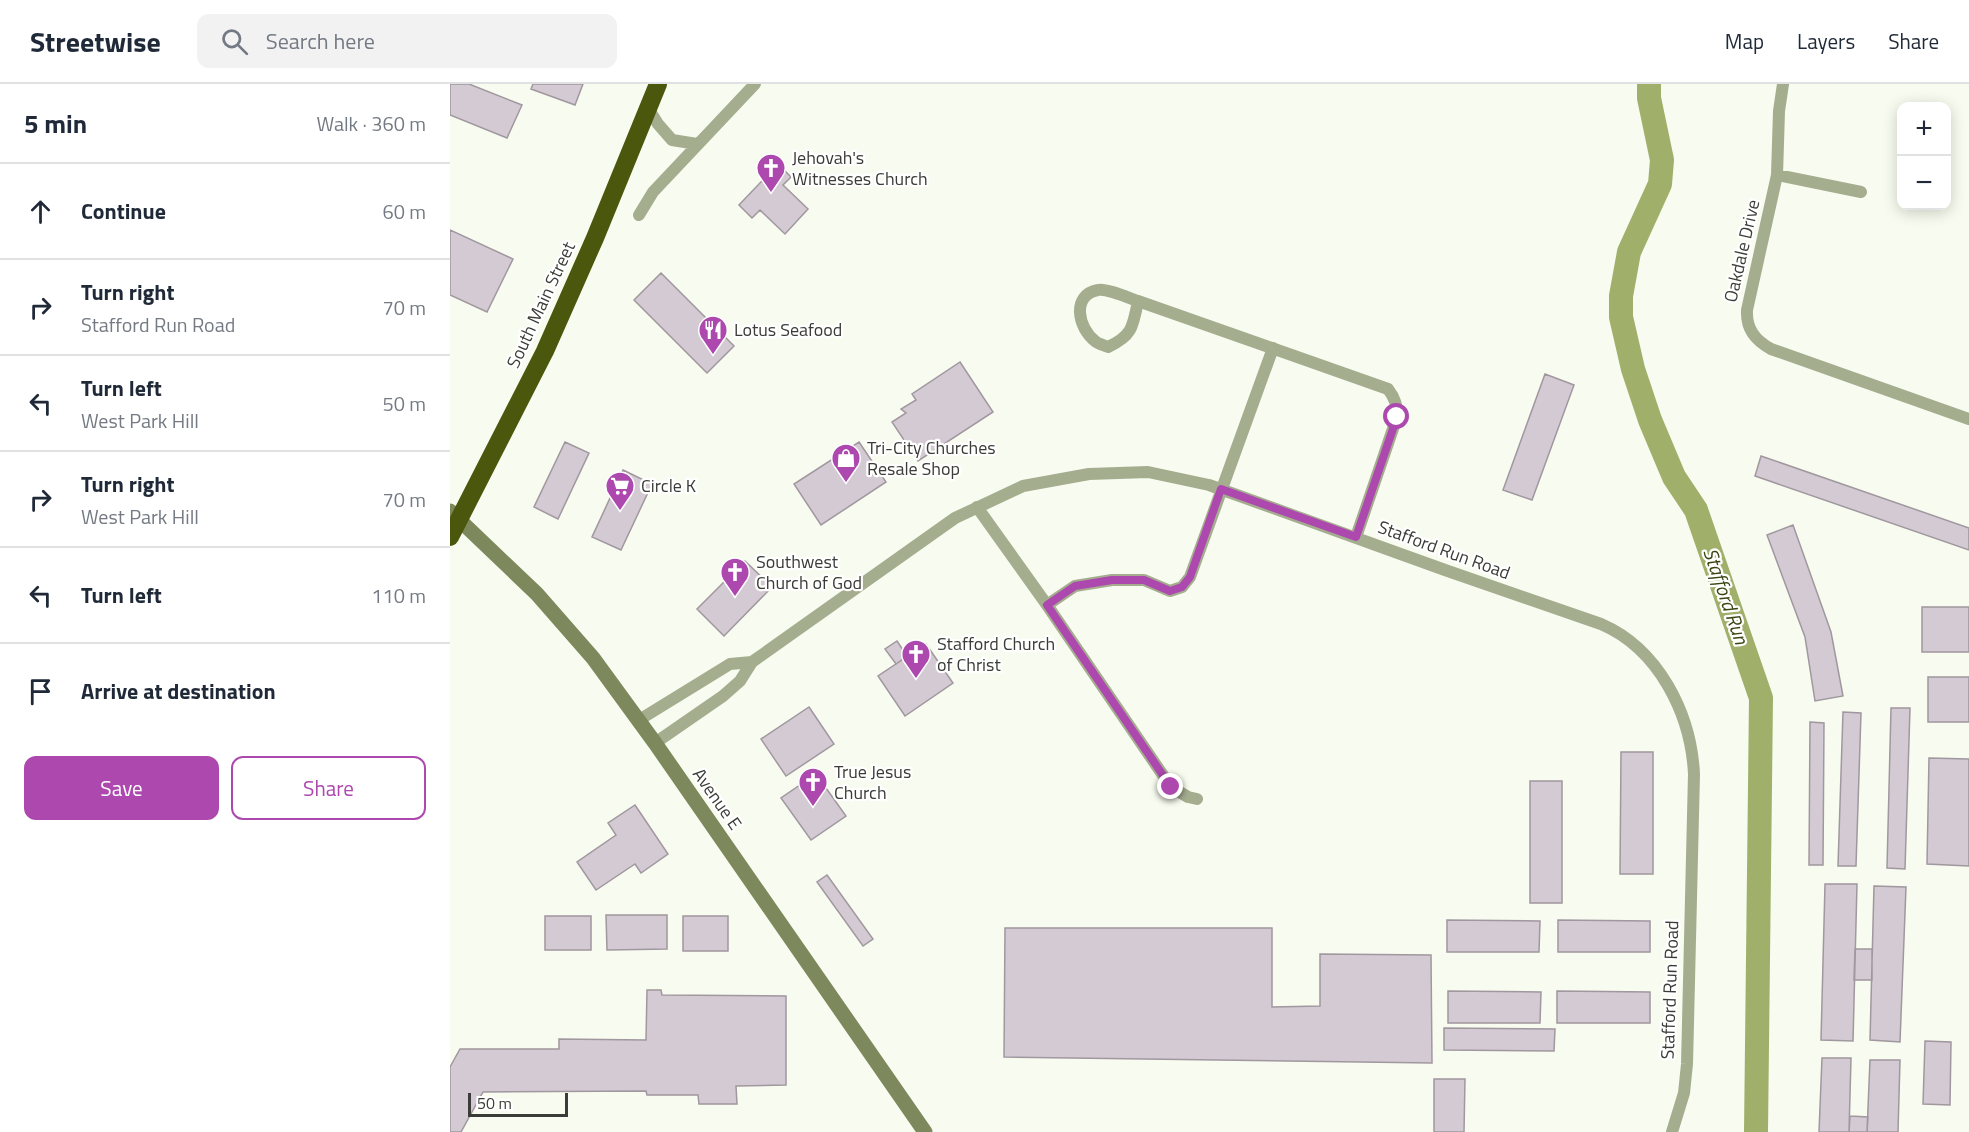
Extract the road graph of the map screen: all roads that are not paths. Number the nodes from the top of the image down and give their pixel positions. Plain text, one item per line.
1 (658, 84) edge
2 (755, 84) edge
3 (1783, 84) edge
4 (648, 108) junction
5 (697, 144) junction
6 (1777, 175) junction
7 (1862, 192) dead end
8 (639, 215) dead end
9 (1138, 301) junction
10 (1273, 348) junction
11 (1969, 419) edge
12 (1221, 489) junction
13 (977, 507) junction
14 (454, 516) edge
15 (450, 537) edge
16 (1356, 537) junction
17 (1047, 605) junction
18 (753, 662) junction
19 (639, 720) junction
20 (655, 743) junction
21 (1197, 798) dead end
22 (925, 1132) edge
23 (1672, 1132) edge

1 - 4 highway, South Main Street
2 - 5 street
3 - 6 street, Oakdale Drive
4 - 5 street
4 - 14 highway, South Main Street
5 - 8 street
6 - 7 street
6 - 11 street, Oakdale Drive
9 - 9 street
9 - 10 street
10 - 12 street
10 - 16 street
12 - 13 street, Stafford Run Road
12 - 16 street, Stafford Run Road
12 - 17 street
13 - 17 street
13 - 18 street, Stafford Run Road
14 - 15 highway, South Main Street
14 - 19 street, Avenue E
16 - 23 street, Stafford Run Road
17 - 21 street
18 - 19 street, Stafford Run Road
18 - 20 street, Stafford Run Road
19 - 20 street, Avenue E
20 - 22 street, Avenue E

